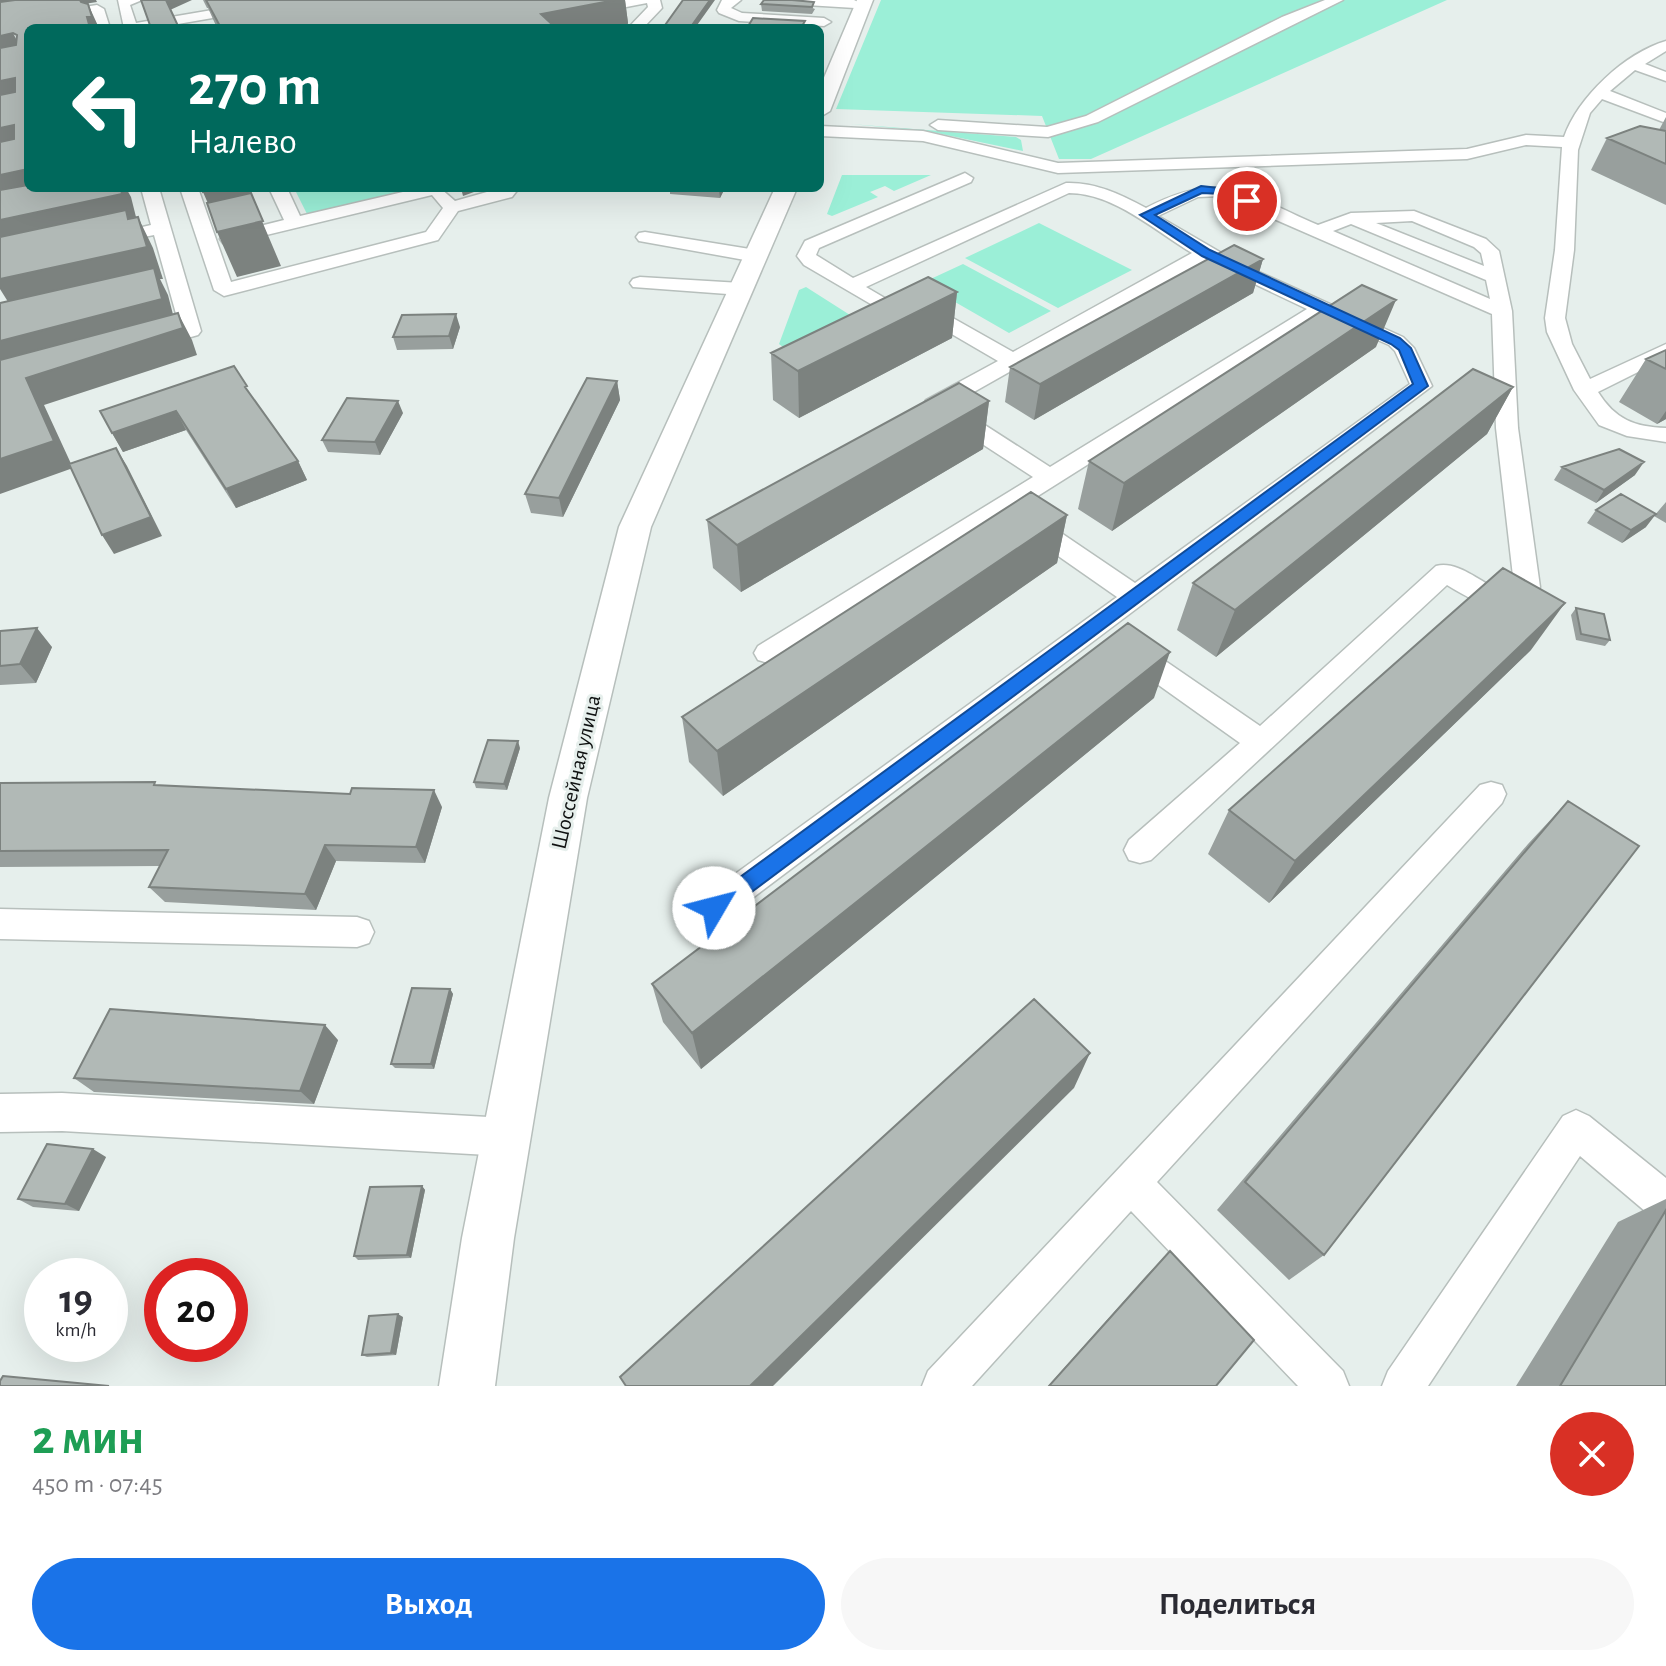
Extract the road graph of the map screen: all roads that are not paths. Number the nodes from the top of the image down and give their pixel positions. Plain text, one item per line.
1 (135, 0) edge
2 (644, 0) edge
3 (653, 0) edge
4 (734, 0) edge
5 (790, 0) edge
6 (1336, 0) edge
7 (831, 2) junction
8 (860, 2) edge
9 (224, 12) edge
10 (571, 14) dead end
11 (0, 24) edge
12 (101, 24) edge
13 (130, 24) edge
14 (154, 24) edge
15 (639, 24) edge
16 (792, 24) edge
17 (823, 24) edge
18 (824, 28) edge
19 (853, 29) junction
20 (1665, 45) edge
21 (1635, 65) junction
22 (1666, 77) edge
23 (1598, 92) junction
24 (824, 101) edge
25 (1666, 118) edge
26 (853, 119) dead end
27 (824, 131) edge
28 (1026, 132) junction
29 (1568, 149) junction
30 (1032, 162) junction
31 (1203, 164) junction
32 (965, 178) dead end
33 (1201, 189) junction
34 (151, 192) edge
35 (190, 192) edge
36 (280, 192) edge
37 (420, 192) edge
38 (435, 192) edge
39 (507, 192) edge
40 (784, 192) edge
41 (452, 207) junction
42 (1146, 215) junction
43 (1351, 218) junction
44 (294, 223) junction
45 (161, 228) junction
46 (1318, 231) junction
47 (132, 234) edge
48 (645, 237) dead end
49 (208, 244) junction
50 (1206, 253) junction
51 (748, 272) junction
52 (1495, 277) junction
53 (640, 283) dead end
54 (852, 286) junction
55 (1323, 307) junction
56 (893, 311) junction
57 (1502, 311) junction
58 (867, 324) edge
59 (132, 347) edge
60 (1666, 350) edge
61 (1013, 361) junction
62 (1421, 386) junction
63 (1585, 390) junction
64 (1446, 398) edge
65 (936, 404) junction
66 (1483, 416) edge
67 (909, 419) edge
68 (1507, 428) junction
69 (1666, 435) edge
70 (1049, 477) junction
71 (1003, 506) junction
72 (1135, 596) junction
73 (1095, 626) junction
74 (768, 653) dead end
75 (1261, 742) junction
76 (1491, 794) dead end
77 (1140, 850) dead end
78 (714, 908) dead end
79 (0, 924) edge
80 (357, 932) dead end
81 (0, 1113) edge
82 (506, 1137) junction
83 (1132, 1184) junction
84 (1666, 1203) edge
85 (467, 1386) edge
86 (943, 1386) edge
87 (1328, 1386) edge
88 (1403, 1386) edge

1 - 13 street
2 - 10 street
3 - 15 street
4 - 16 street
5 - 7 street
6 - 28 street
7 - 8 street
7 - 17 street
8 - 19 main road
9 - 14 street
11 - 12 street
18 - 19 street
19 - 24 main road
20 - 21 street
21 - 22 street
21 - 23 street
23 - 25 street
23 - 29 street
26 - 28 street
27 - 30 street
28 - 30 street
29 - 31 street
29 - 63 street
30 - 31 street
31 - 33 street
32 - 54 street
33 - 42 street
33 - 46 street
34 - 45 street
35 - 49 street
36 - 44 street
37 - 44 street
38 - 41 street
39 - 41 street
40 - 51 main road, Шоссейная улица
41 - 49 street
42 - 50 street
42 - 54 street
43 - 46 street
43 - 52 street
43 - 52 street
44 - 49 street
45 - 47 street
45 - 59 street
46 - 57 street
48 - 51 street
50 - 55 street
50 - 61 street
51 - 53 street
51 - 82 main road, Шоссейная улица
52 - 57 street
54 - 56 street
55 - 62 street
55 - 70 street
56 - 58 street
56 - 61 street
57 - 68 street
60 - 63 street
61 - 65 street
62 - 64 street
62 - 72 street
63 - 69 street
65 - 67 street
65 - 70 street
66 - 68 street
68 - 75 street
70 - 71 street
71 - 72 street
71 - 74 street
72 - 73 street
73 - 75 street
73 - 78 street
75 - 77 street
76 - 83 street
79 - 80 street
81 - 82 street
82 - 85 main road, Шоссейная улица
83 - 86 street
83 - 87 street
84 - 88 street

